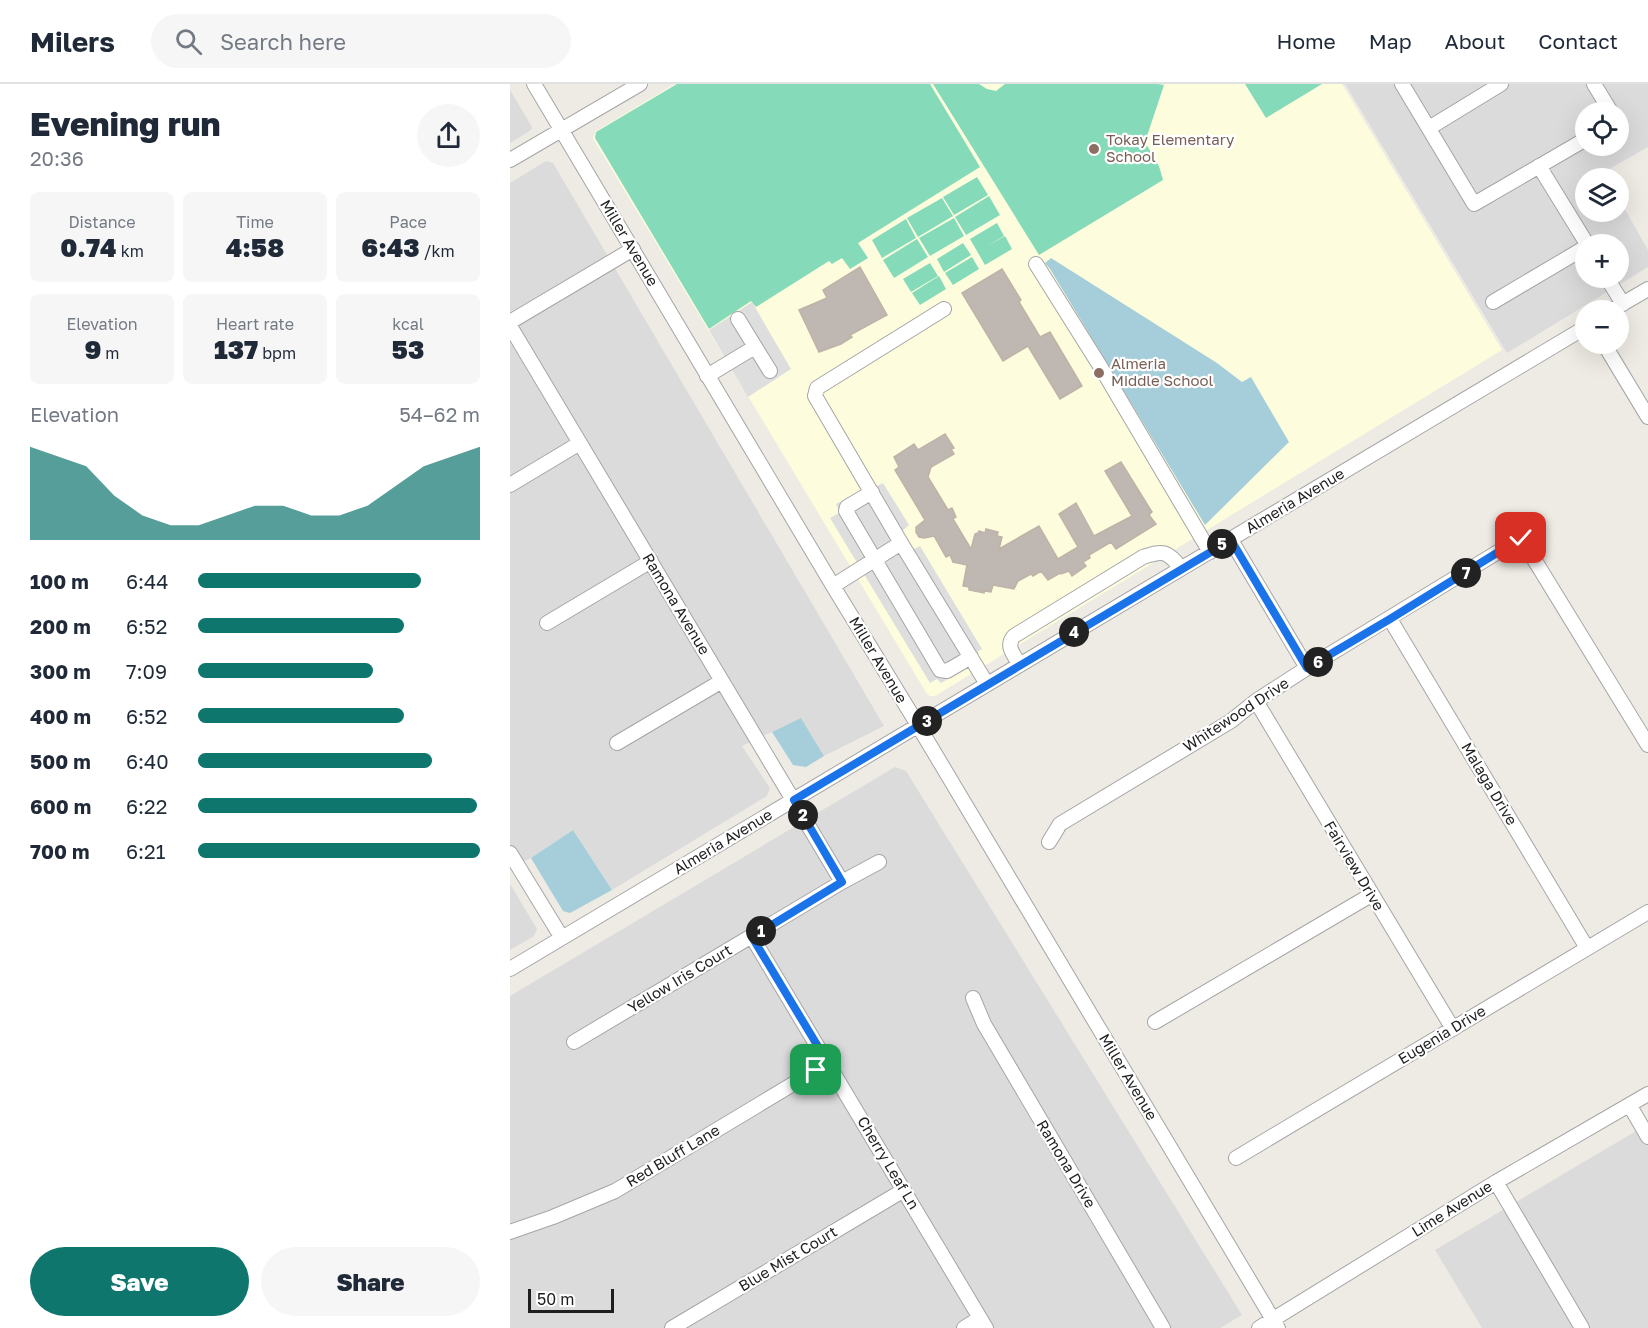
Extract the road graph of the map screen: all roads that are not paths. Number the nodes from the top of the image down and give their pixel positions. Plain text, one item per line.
1 (534, 84) edge
2 (640, 84) edge
3 (1402, 84) edge
4 (1501, 84) edge
5 (1593, 84) edge
6 (1605, 102) edge
7 (1429, 128) junction
8 (562, 130) junction
9 (1575, 145) edge
10 (510, 160) edge
11 (1539, 166) junction
12 (1579, 234) edge
13 (633, 249) junction
14 (1575, 253) edge
15 (1036, 264) dead end
16 (1648, 289) edge
17 (1629, 300) edge
18 (1493, 302) dead end
19 (944, 309) dead end
20 (738, 319) dead end
21 (510, 324) edge
22 (1575, 334) edge
23 (755, 347) junction
24 (1610, 354) edge
25 (770, 371) dead end
26 (707, 376) junction
27 (1648, 417) edge
28 (580, 443) junction
29 (510, 485) edge
30 (872, 492) junction
31 (1231, 540) junction
32 (901, 543) junction
33 (1210, 552) junction
34 (874, 559) junction
35 (651, 561) junction
36 (1181, 568) junction
37 (833, 586) junction
38 (1390, 619) junction
39 (547, 623) dead end
40 (971, 657) junction
41 (1020, 665) junction
42 (1307, 668) junction
43 (722, 681) junction
44 (987, 684) junction
45 (1256, 701) junction
46 (918, 726) junction
47 (617, 742) dead end
48 (1648, 745) edge
49 (794, 800) junction
50 (1049, 842) dead end
51 (510, 853) edge
52 (879, 862) dead end
53 (842, 882) junction
54 (1371, 895) junction
55 (1648, 912) edge
56 (752, 937) junction
57 (562, 938) junction
58 (1587, 948) junction
59 (510, 969) edge
60 (973, 999) dead end
61 (1155, 1022) dead end
62 (1453, 1029) junction
63 (574, 1042) dead end
64 (828, 1063) junction
65 (1648, 1094) edge
66 (1630, 1106) junction
67 (1648, 1137) edge
68 (1236, 1158) dead end
69 (1496, 1182) junction
70 (904, 1190) junction
71 (510, 1232) edge
72 (983, 1323) edge
73 (1276, 1324) edge
74 (672, 1328) edge
75 (964, 1328) edge
76 (1163, 1328) edge
77 (1259, 1328) edge
78 (1582, 1328) edge

1 - 8 street, Miller Avenue
2 - 8 street
3 - 7 street
4 - 7 street
5 - 6 street
7 - 11 street
8 - 10 street
8 - 13 street, Miller Avenue
9 - 11 street
11 - 12 street
13 - 21 street
13 - 26 street, Miller Avenue
14 - 18 street
15 - 33 street
16 - 17 street
19 - 30 street
20 - 23 street
21 - 28 street, Ramona Avenue
22 - 31 street, Almeria Avenue
23 - 25 street
23 - 26 street
24 - 27 street
26 - 37 street, Miller Avenue
28 - 29 street
28 - 35 street, Ramona Avenue
30 - 32 street
30 - 34 street
31 - 33 street, Almeria Avenue
31 - 42 street
32 - 34 street
32 - 40 street
33 - 36 street, Almeria Avenue
34 - 37 street
34 - 40 street
35 - 39 street
35 - 43 street, Ramona Avenue
36 - 41 street, Almeria Avenue
36 - 41 street
37 - 46 street, Miller Avenue
38 - 42 street, Whitewood Drive
38 - 48 street, Whitewood Drive
38 - 58 street, Malaga Drive
40 - 44 street
41 - 44 street, Almeria Avenue
42 - 45 street, Whitewood Drive
43 - 47 street
43 - 49 street, Ramona Avenue
44 - 46 street, Almeria Avenue
45 - 50 street, Whitewood Drive
45 - 54 street, Fairview Drive
46 - 49 street, Almeria Avenue
46 - 73 street, Miller Avenue
49 - 53 street, Ramona Avenue
49 - 57 street, Almeria Avenue
51 - 57 street
52 - 53 street, Yellow Iris Court
53 - 56 street, Yellow Iris Court
54 - 61 street
54 - 62 street, Fairview Drive
55 - 58 street, Eugenia Drive
56 - 63 street, Yellow Iris Court
56 - 64 street, Cherry Leaf Ln
57 - 59 street, Almeria Avenue
58 - 62 street, Eugenia Drive
60 - 76 street, Ramona Drive
62 - 68 street, Eugenia Drive
64 - 70 street, Cherry Leaf Ln
64 - 71 street, Red Bluff Lane
65 - 66 street, Lime Avenue
66 - 67 street
66 - 69 street, Lime Avenue
69 - 73 street, Lime Avenue
69 - 78 street
70 - 72 street, Cherry Leaf Ln
70 - 74 street, Blue Mist Court
72 - 75 street
73 - 77 street, Lime Avenue

